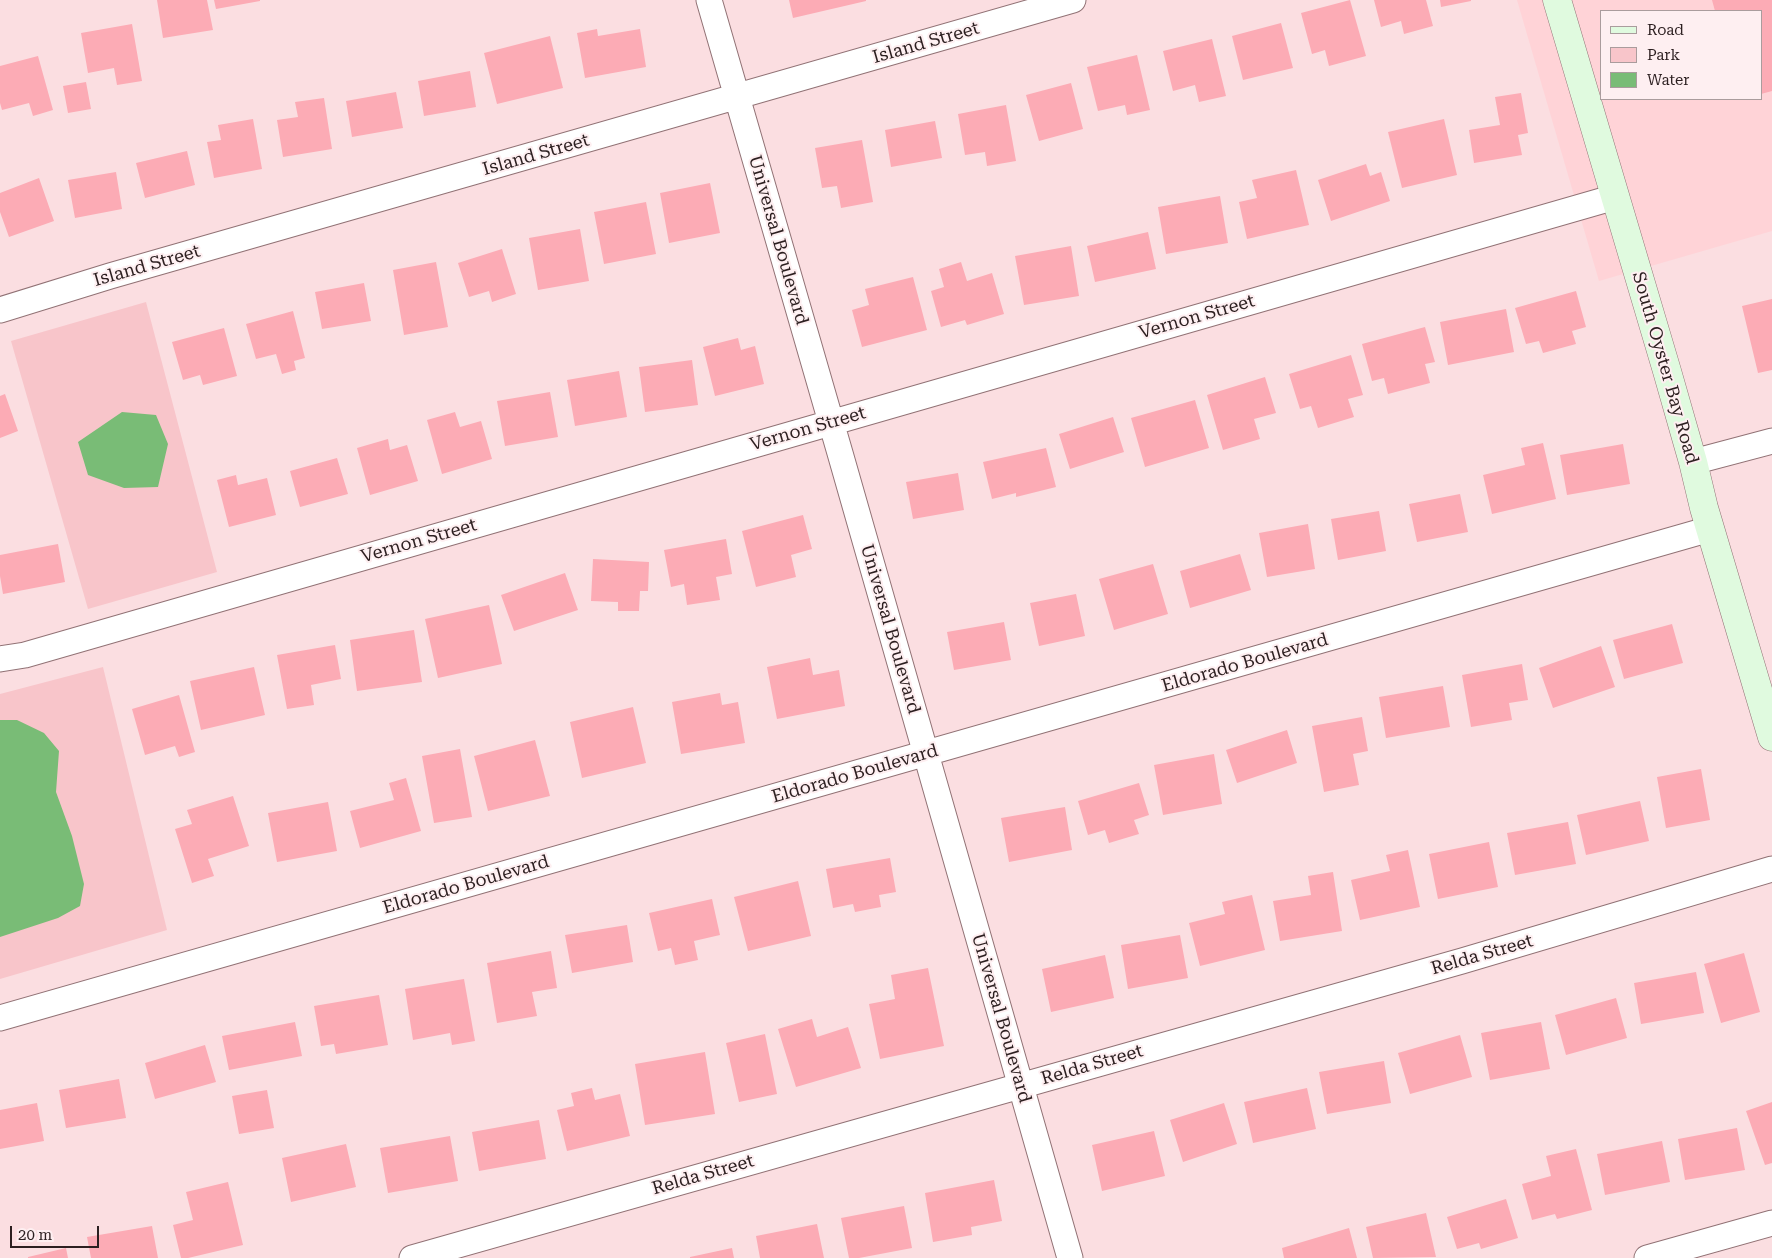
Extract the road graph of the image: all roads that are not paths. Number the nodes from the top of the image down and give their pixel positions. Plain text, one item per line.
1 (709, 0) edge
2 (1073, 0) edge
3 (1557, 0) edge
4 (737, 97) junction
5 (1615, 197) junction
6 (0, 310) edge
7 (832, 422) junction
8 (1772, 441) edge
9 (1693, 462) junction
10 (1710, 529) junction
11 (0, 659) edge
12 (1772, 737) edge
13 (926, 754) junction
14 (1772, 869) edge
15 (0, 1018) edge
16 (1020, 1085) junction
17 (1772, 1222) edge
18 (412, 1258) edge
19 (1070, 1258) edge
20 (1647, 1258) edge

1 - 4 street, Universal Boulevard
2 - 4 street, Island Street
3 - 5 main road, South Oyster Bay Road
4 - 6 street, Island Street
4 - 7 street, Universal Boulevard
5 - 7 street, Vernon Street
5 - 9 main road, South Oyster Bay Road
7 - 11 street, Vernon Street
7 - 13 street, Universal Boulevard
8 - 9 street
9 - 10 main road, South Oyster Bay Road
10 - 12 main road, South Oyster Bay Road
10 - 13 street, Eldorado Boulevard
13 - 15 street, Eldorado Boulevard
13 - 16 street, Universal Boulevard
14 - 16 street, Relda Street
16 - 18 street, Relda Street
16 - 19 street, Universal Boulevard
17 - 20 street

